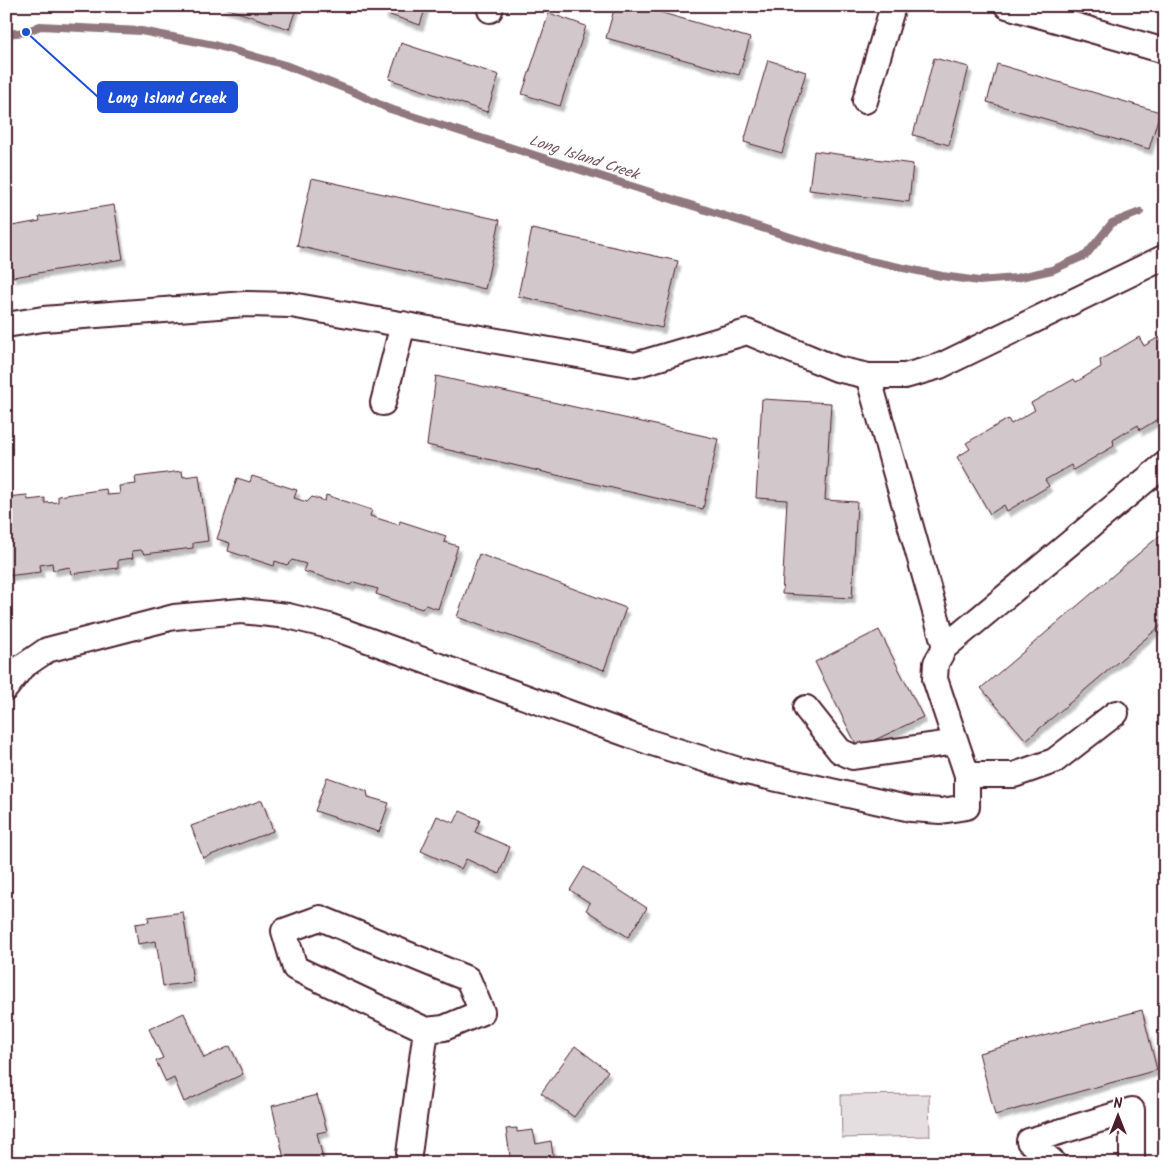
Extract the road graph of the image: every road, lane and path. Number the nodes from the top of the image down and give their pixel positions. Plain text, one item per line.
1 (893, 6) edge
2 (1007, 6) edge
3 (1165, 51) edge
4 (865, 101) dead end
5 (1165, 257) edge
6 (6, 324) edge
7 (403, 324) junction
8 (868, 376) junction
9 (383, 403) dead end
10 (1165, 464) edge
11 (945, 647) junction
12 (6, 688) edge
13 (806, 708) dead end
14 (1116, 713) dead end
15 (956, 742) junction
16 (968, 775) junction
17 (426, 1030) junction
18 (409, 1163) edge
19 (1054, 1163) edge
20 (1132, 1163) edge

1 - 4 street
2 - 3 street
5 - 8 street
6 - 7 street
7 - 8 street
7 - 9 street
8 - 11 street
10 - 11 street
11 - 15 street
12 - 16 street
13 - 15 street
14 - 16 street
15 - 16 street
17 - 17 street
17 - 18 street
19 - 20 street

